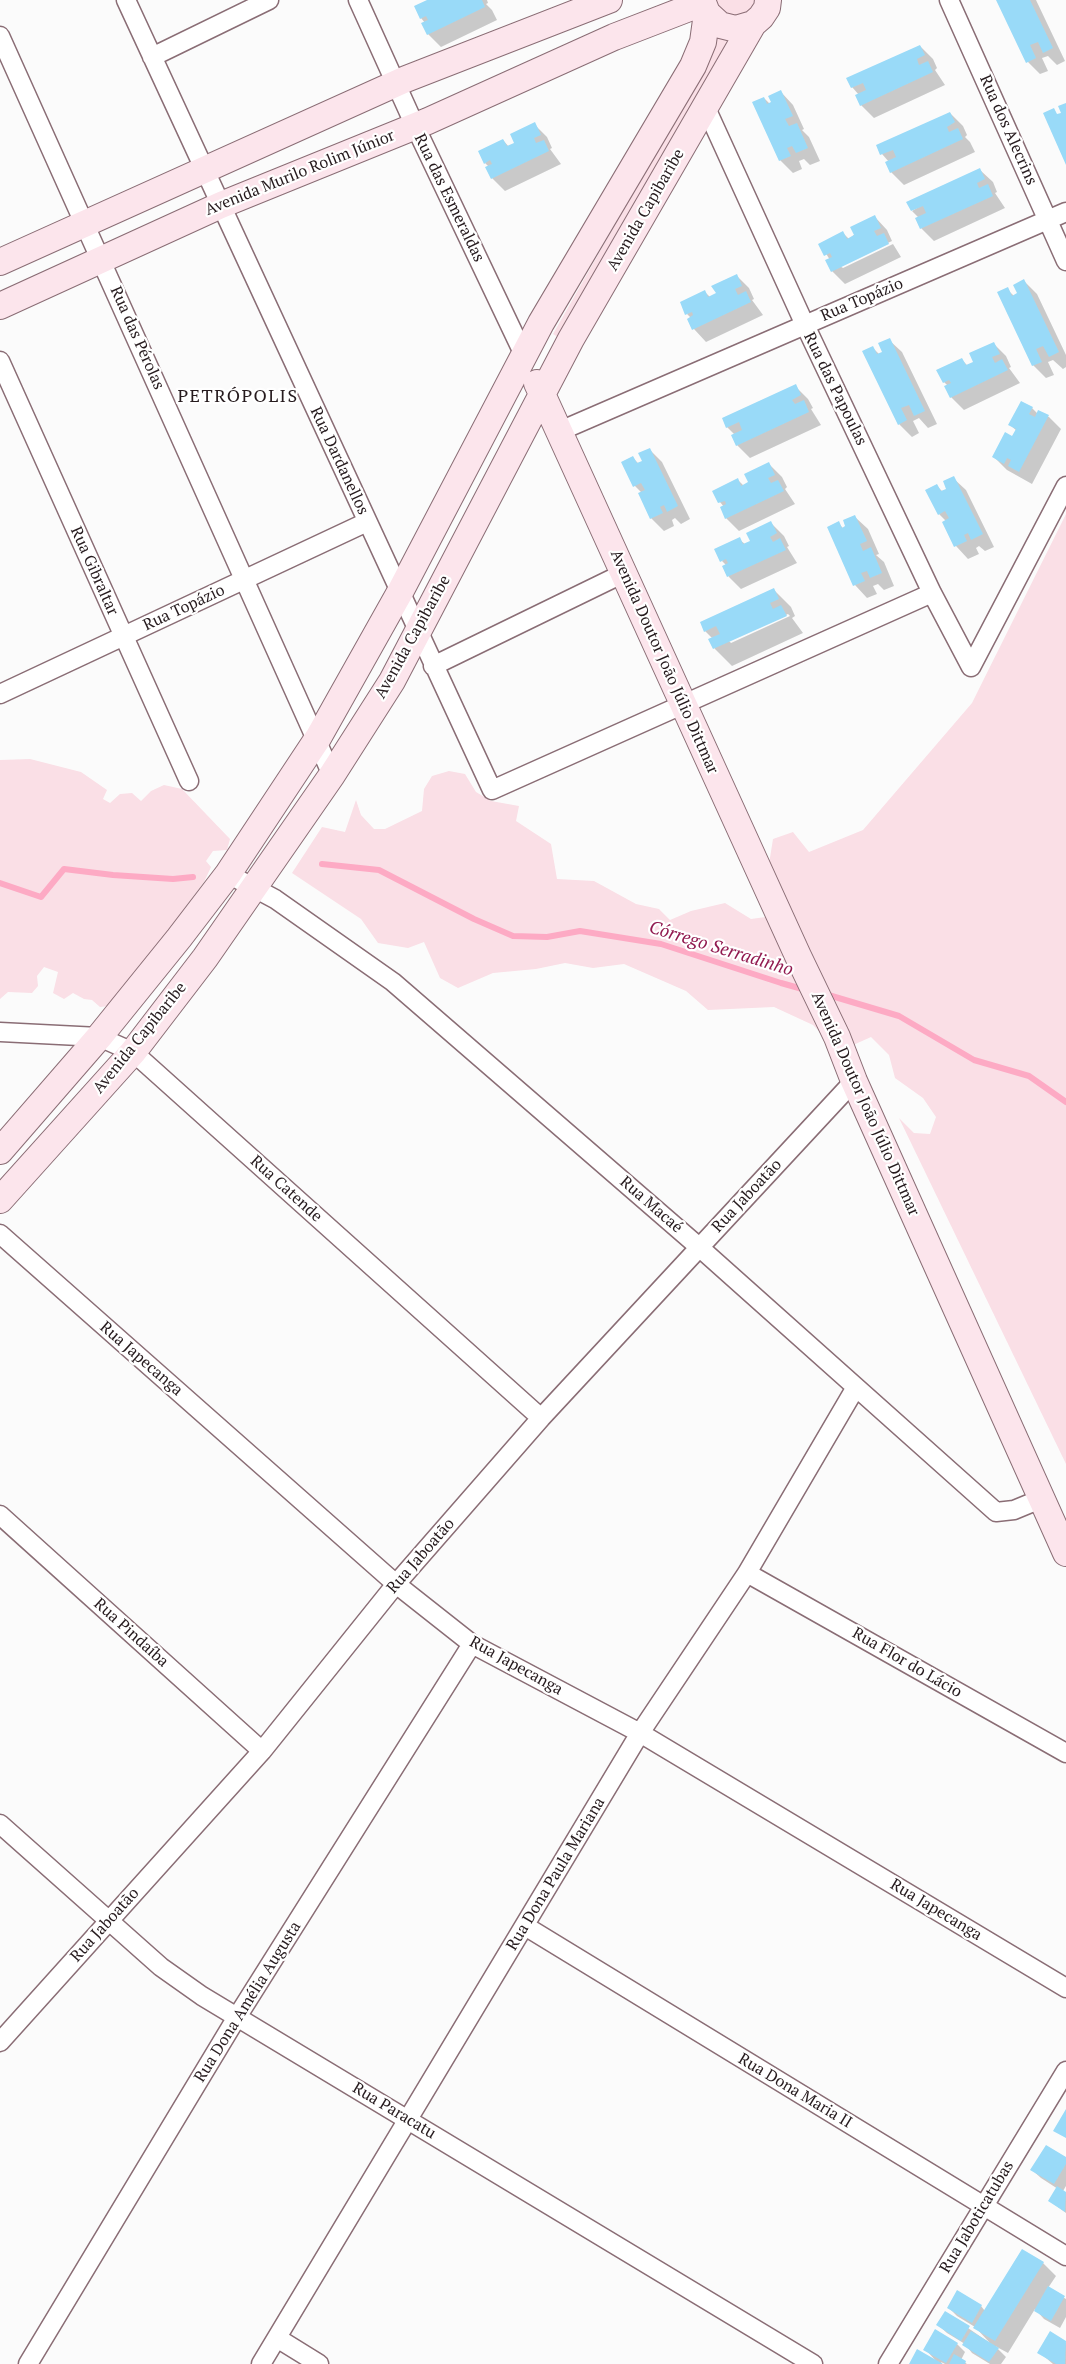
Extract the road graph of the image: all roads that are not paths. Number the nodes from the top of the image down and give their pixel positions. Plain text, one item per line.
1 (126, 0) edge
2 (269, 0) edge
3 (358, 0) edge
4 (949, 0) edge
5 (603, 2) edge
6 (704, 5) edge
7 (765, 8) edge
8 (0, 36) edge
9 (614, 37) junction
10 (152, 57) junction
11 (396, 84) junction
12 (705, 108) junction
13 (415, 126) junction
14 (204, 168) junction
15 (221, 205) junction
16 (1066, 212) edge
17 (1048, 220) junction
18 (84, 223) junction
19 (101, 260) junction
20 (1066, 261) edge
21 (0, 262) edge
22 (0, 306) edge
23 (805, 325) junction
24 (524, 355) junction
25 (0, 361) edge
26 (542, 395) junction
27 (560, 431) junction
28 (1066, 486) edge
29 (367, 522) junction
30 (624, 573) junction
31 (245, 579) junction
32 (400, 592) junction
33 (932, 593) junction
34 (418, 631) junction
35 (123, 636) junction
36 (434, 666) junction
37 (1, 692) edge
38 (684, 705) junction
39 (318, 738) junction
40 (332, 775) junction
41 (189, 781) dead end
42 (228, 874) junction
43 (253, 887) junction
44 (0, 1032) edge
45 (99, 1036) junction
46 (134, 1052) junction
47 (854, 1081) junction
48 (0, 1151) edge
49 (0, 1200) edge
50 (0, 1234) edge
51 (699, 1247) junction
52 (856, 1387) junction
53 (541, 1418) junction
54 (1043, 1498) junction
55 (0, 1515) edge
56 (1066, 1553) edge
57 (747, 1573) junction
58 (396, 1584) junction
59 (472, 1644) junction
60 (640, 1733) junction
61 (262, 1751) junction
62 (1066, 1753) edge
63 (0, 1824) edge
64 (108, 1922) junction
65 (525, 1926) junction
66 (1066, 1988) edge
67 (237, 2017) junction
68 (0, 2042) edge
69 (1066, 2071) edge
70 (408, 2120) junction
71 (984, 2206) junction
72 (1066, 2256) edge
73 (277, 2338) junction
74 (28, 2364) edge
75 (261, 2364) edge
76 (319, 2364) edge
77 (813, 2364) edge
78 (888, 2364) edge

1 - 10 street, Rua Dardanellos
2 - 10 street
3 - 11 street, Rua das Esmeraldas
4 - 17 street, Rua dos Alecrins
5 - 9 main road
5 - 11 main road
6 - 7 main road
6 - 9 main road, Avenida Murilo Rolim Júnior
6 - 24 main road, Avenida Capibaribe
7 - 12 main road, Avenida Capibaribe
8 - 18 street, Rua das Pérolas
9 - 13 main road, Avenida Murilo Rolim Júnior
10 - 14 street, Rua Dardanellos
11 - 13 street, Rua das Esmeraldas
11 - 14 main road
12 - 23 street, Rua das Papoulas
12 - 26 main road, Avenida Capibaribe
13 - 15 main road, Avenida Murilo Rolim Júnior
13 - 24 street, Rua das Esmeraldas
14 - 15 street, Rua Dardanellos
14 - 18 main road
15 - 19 main road, Avenida Murilo Rolim Júnior
15 - 29 street, Rua Dardanellos
16 - 17 street, Rua Topázio
17 - 20 street, Rua dos Alecrins
17 - 23 street, Rua Topázio
18 - 19 street, Rua das Pérolas
18 - 21 main road
19 - 22 main road, Avenida Murilo Rolim Júnior
19 - 31 street, Rua das Pérolas
23 - 27 street, Rua Topázio
23 - 33 street, Rua das Papoulas
24 - 26 main road, Rua das Esmeraldas
24 - 32 main road, Avenida Capibaribe
25 - 35 street, Rua Gibraltar
26 - 27 main road, Avenida Doutor João Júlio Dittmar
26 - 34 main road, Avenida Capibaribe
27 - 30 main road, Avenida Doutor João Júlio Dittmar
28 - 33 street, Rua das Papoulas
29 - 31 street, Rua Topázio
29 - 32 street, Rua Dardanellos
30 - 36 street
30 - 38 main road, Avenida Doutor João Júlio Dittmar
31 - 35 street, Rua Topázio
31 - 39 street, Rua das Pérolas
32 - 34 street, Rua Dardanellos
32 - 39 main road, Avenida Capibaribe
33 - 38 street
34 - 36 street, Rua Dardanellos
34 - 40 main road, Avenida Capibaribe
35 - 37 street, Rua Topázio
35 - 41 street, Rua Gibraltar
36 - 38 street, Rua Dardanellos
38 - 47 main road, Avenida Doutor João Júlio Dittmar
39 - 40 street, Rua das Pérolas
39 - 42 main road, Avenida Capibaribe
40 - 43 main road, Avenida Capibaribe
42 - 43 street, Rua Macaé
42 - 45 main road, Avenida Capibaribe
43 - 46 main road, Avenida Capibaribe
43 - 51 street, Rua Macaé
44 - 45 street, Rua Catende
45 - 46 street, Rua Catende
45 - 48 main road, Avenida Capibaribe
46 - 49 main road, Avenida Capibaribe
46 - 53 street, Rua Catende
47 - 51 street, Rua Jaboatão
47 - 54 main road, Avenida Doutor João Júlio Dittmar
50 - 58 street, Rua Japecanga
51 - 52 street, Rua Macaé
51 - 53 street, Rua Jaboatão
52 - 54 street, Rua Macaé
52 - 57 street, Rua Dona Paula Mariana
53 - 58 street, Rua Jaboatão
54 - 56 main road, Avenida Doutor João Júlio Dittmar
55 - 61 street, Rua Pindaíba
57 - 60 street, Rua Dona Paula Mariana
57 - 62 street, Rua Flor do Lácio
58 - 59 street, Rua Japecanga
58 - 61 street, Rua Jaboatão
59 - 60 street, Rua Japecanga
59 - 67 street, Rua Dona Amélia Augusta
60 - 65 street, Rua Dona Paula Mariana
60 - 66 street, Rua Japecanga
61 - 64 street, Rua Jaboatão
63 - 64 street, Rua Paracatu
64 - 67 street, Rua Paracatu
64 - 68 street, Rua Jaboatão
65 - 70 street, Rua Dona Paula Mariana
65 - 71 street, Rua Dona Maria II
67 - 70 street, Rua Paracatu
67 - 74 street, Rua Dona Amélia Augusta
69 - 71 street, Rua Jaboticatubas
70 - 73 street, Rua Dona Paula Mariana
70 - 77 street, Rua Paracatu
71 - 72 street, Rua Dona Maria II
71 - 78 street, Rua Jaboticatubas
73 - 75 street, Rua Dona Paula Mariana
73 - 76 street

